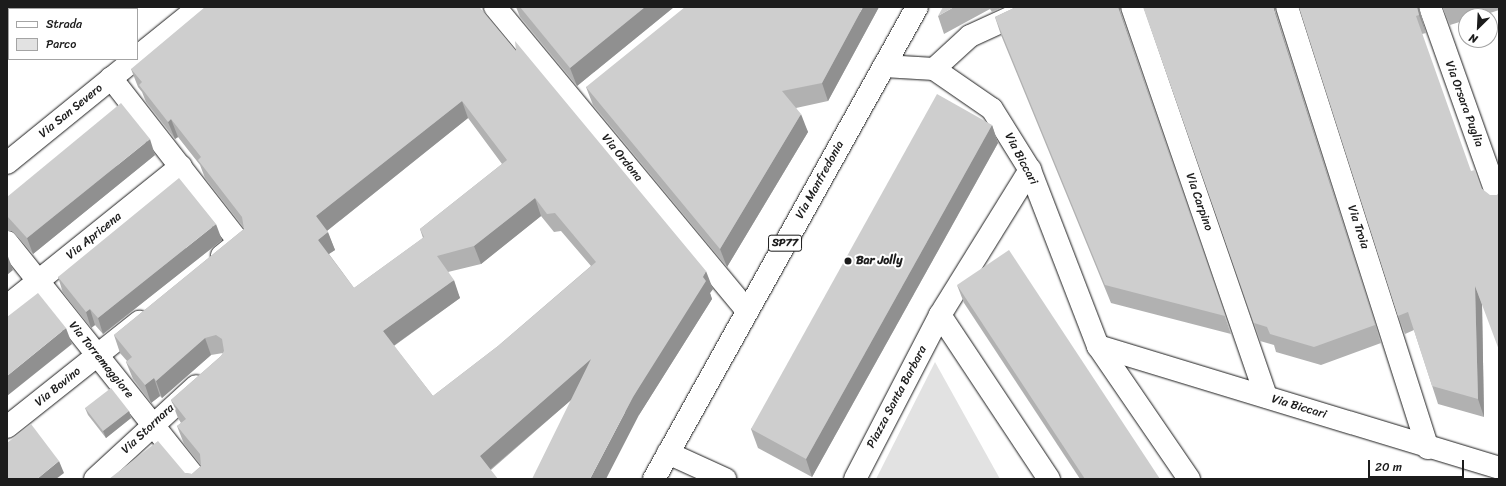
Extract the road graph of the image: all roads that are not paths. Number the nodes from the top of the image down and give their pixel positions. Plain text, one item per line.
1 (199, 7) edge
2 (495, 7) edge
3 (917, 7) edge
4 (1033, 7) edge
5 (1132, 7) edge
6 (1287, 7) edge
7 (1430, 7) edge
8 (138, 56) edge
9 (134, 60) edge
10 (884, 66) junction
11 (934, 69) junction
12 (111, 78) junction
13 (7, 163) edge
14 (181, 166) junction
15 (1030, 170) junction
16 (1499, 201) edge
17 (7, 242) edge
18 (208, 266) edge
19 (38, 281) junction
20 (7, 306) edge
21 (747, 310) junction
22 (153, 311) edge
23 (940, 315) junction
24 (1098, 346) junction
25 (97, 355) junction
26 (214, 370) edge
27 (1266, 397) junction
28 (152, 424) junction
29 (7, 427) edge
30 (1428, 448) junction
31 (668, 453) junction
32 (1499, 468) edge
33 (95, 479) edge
34 (196, 479) edge
35 (654, 479) edge
36 (725, 479) edge
37 (854, 479) edge
38 (1049, 479) edge
39 (1189, 479) edge

1 - 8 street, Via San Severo
2 - 21 street, Via Ordona
3 - 10 street, Via Manfredonia / SP77
4 - 11 street
5 - 27 street, Via Carpino
6 - 30 street, Via Troia
7 - 16 street, Via Orsara Puglia
9 - 12 street, Via San Severo
10 - 11 street
10 - 21 street, Via Manfredonia / SP77
11 - 15 street, Via Biccari
12 - 13 street, Via San Severo
12 - 14 street
14 - 18 street
14 - 19 street, Via Apricena
15 - 23 street, Piazza Santa Barbara
15 - 24 street, Via Biccari
17 - 19 street, Via Torremaggiore
19 - 20 street, Via Apricena
19 - 25 street, Via Torremaggiore
21 - 31 street, Via Manfredonia / SP77
22 - 25 street, Via Bovino
23 - 37 street, Piazza Santa Barbara
23 - 38 street
24 - 27 street, Via Biccari
24 - 39 street, Via Biccari
25 - 28 street, Via Torremaggiore
25 - 29 street, Via Bovino
26 - 28 street, Via Stornara
27 - 30 street, Via Biccari
28 - 33 street, Via Stornara
28 - 34 street, Via Torremaggiore
30 - 32 street, Via Biccari
31 - 35 street, Via Manfredonia / SP77
31 - 36 street

